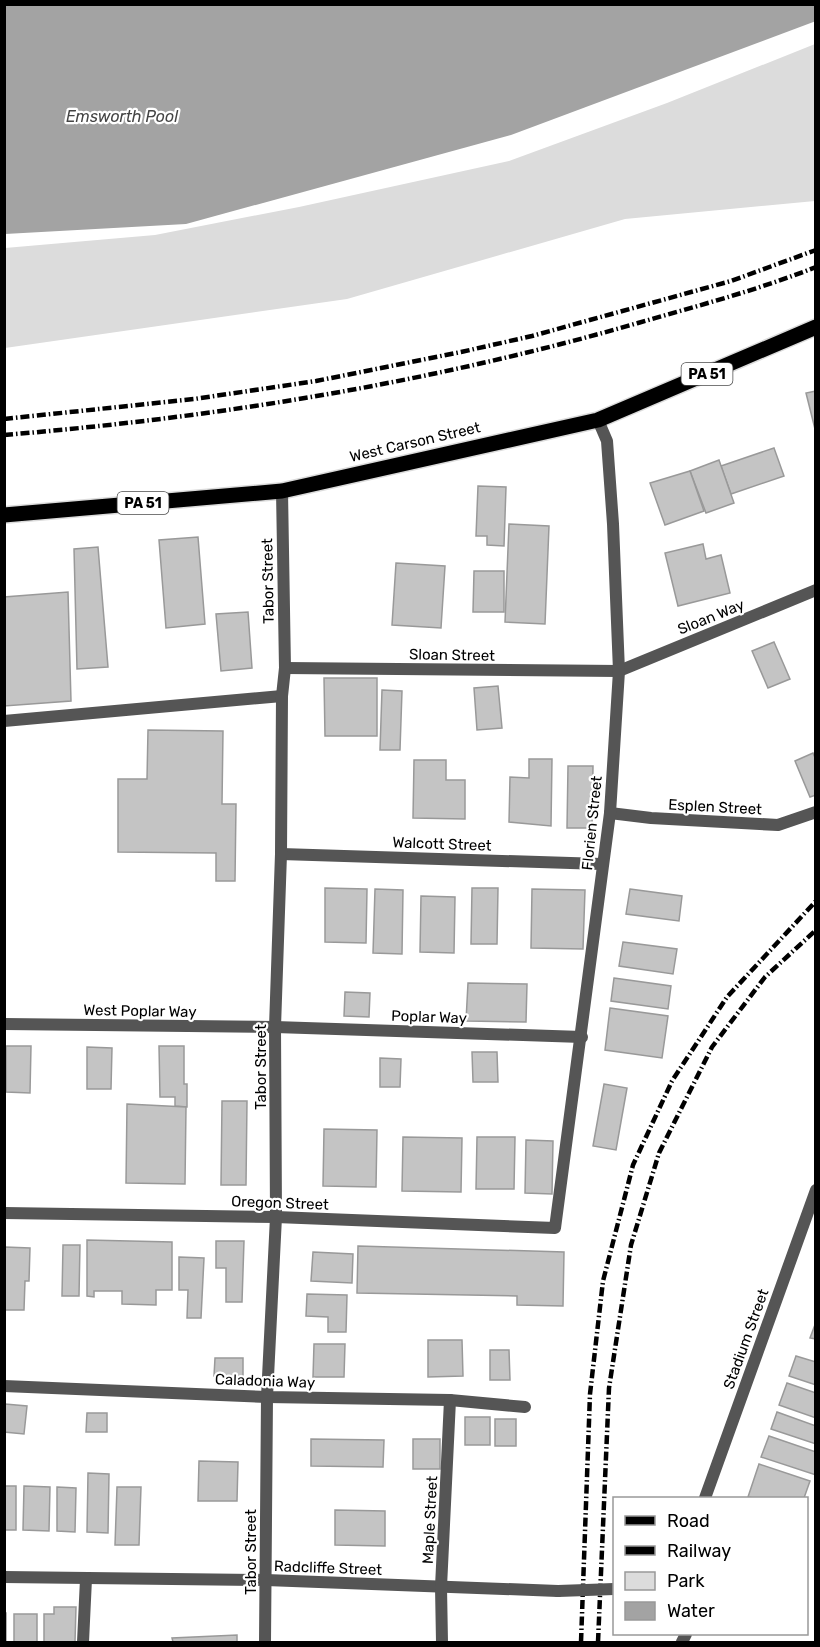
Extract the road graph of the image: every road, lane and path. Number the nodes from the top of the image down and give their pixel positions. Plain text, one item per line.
1 (816, 327) edge
2 (598, 420) junction
3 (282, 491) junction
4 (4, 515) edge
5 (816, 590) edge
6 (285, 668) junction
7 (619, 671) junction
8 (282, 696) junction
9 (4, 721) edge
10 (816, 812) edge
11 (610, 813) junction
12 (280, 854) junction
13 (602, 864) junction
14 (4, 1024) edge
15 (275, 1027) junction
16 (582, 1037) junction
17 (816, 1190) edge
18 (4, 1213) edge
19 (276, 1217) junction
20 (555, 1228) joint
21 (4, 1386) edge
22 (267, 1396) junction
23 (450, 1400) junction
24 (525, 1407) dead end
25 (705, 1497) edge
26 (4, 1577) edge
27 (86, 1579) junction
28 (266, 1580) junction
29 (441, 1587) junction
30 (613, 1589) edge
31 (83, 1642) edge
32 (265, 1642) edge
33 (442, 1642) edge

1 - 2 main road, West Carson Street / PA 51
2 - 3 main road, West Carson Street / PA 51
2 - 7 street, Florien Street
3 - 4 main road, West Carson Street / PA 51
3 - 6 street, Tabor Street
5 - 7 street, Sloan Way
6 - 7 street, Sloan Street
6 - 8 street, Tabor Street
7 - 11 street, Florien Street
8 - 9 street
8 - 12 street, Tabor Street
10 - 11 street, Esplen Street
11 - 13 street, Florien Street
12 - 13 street, Walcott Street
12 - 15 street, Tabor Street
13 - 16 street, Florien Street
14 - 15 street, West Poplar Way
15 - 16 street, Poplar Way
15 - 19 street, Tabor Street
16 - 20 street, Florien Street
17 - 25 street, Stadium Street
18 - 19 street, Oregon Street
19 - 20 street, Oregon Street
19 - 22 street, Tabor Street
21 - 22 street, Caladonia Way
22 - 23 street, Caladonia Way
22 - 28 street, Tabor Street
23 - 24 street, Caladonia Way
23 - 29 street, Maple Street
26 - 27 street, Radcliffe Street
27 - 28 street, Radcliffe Street
27 - 31 street
28 - 29 street, Radcliffe Street
28 - 32 street, Tabor Street
29 - 30 street, Radcliffe Street, bridge
29 - 33 street, Maple Street

